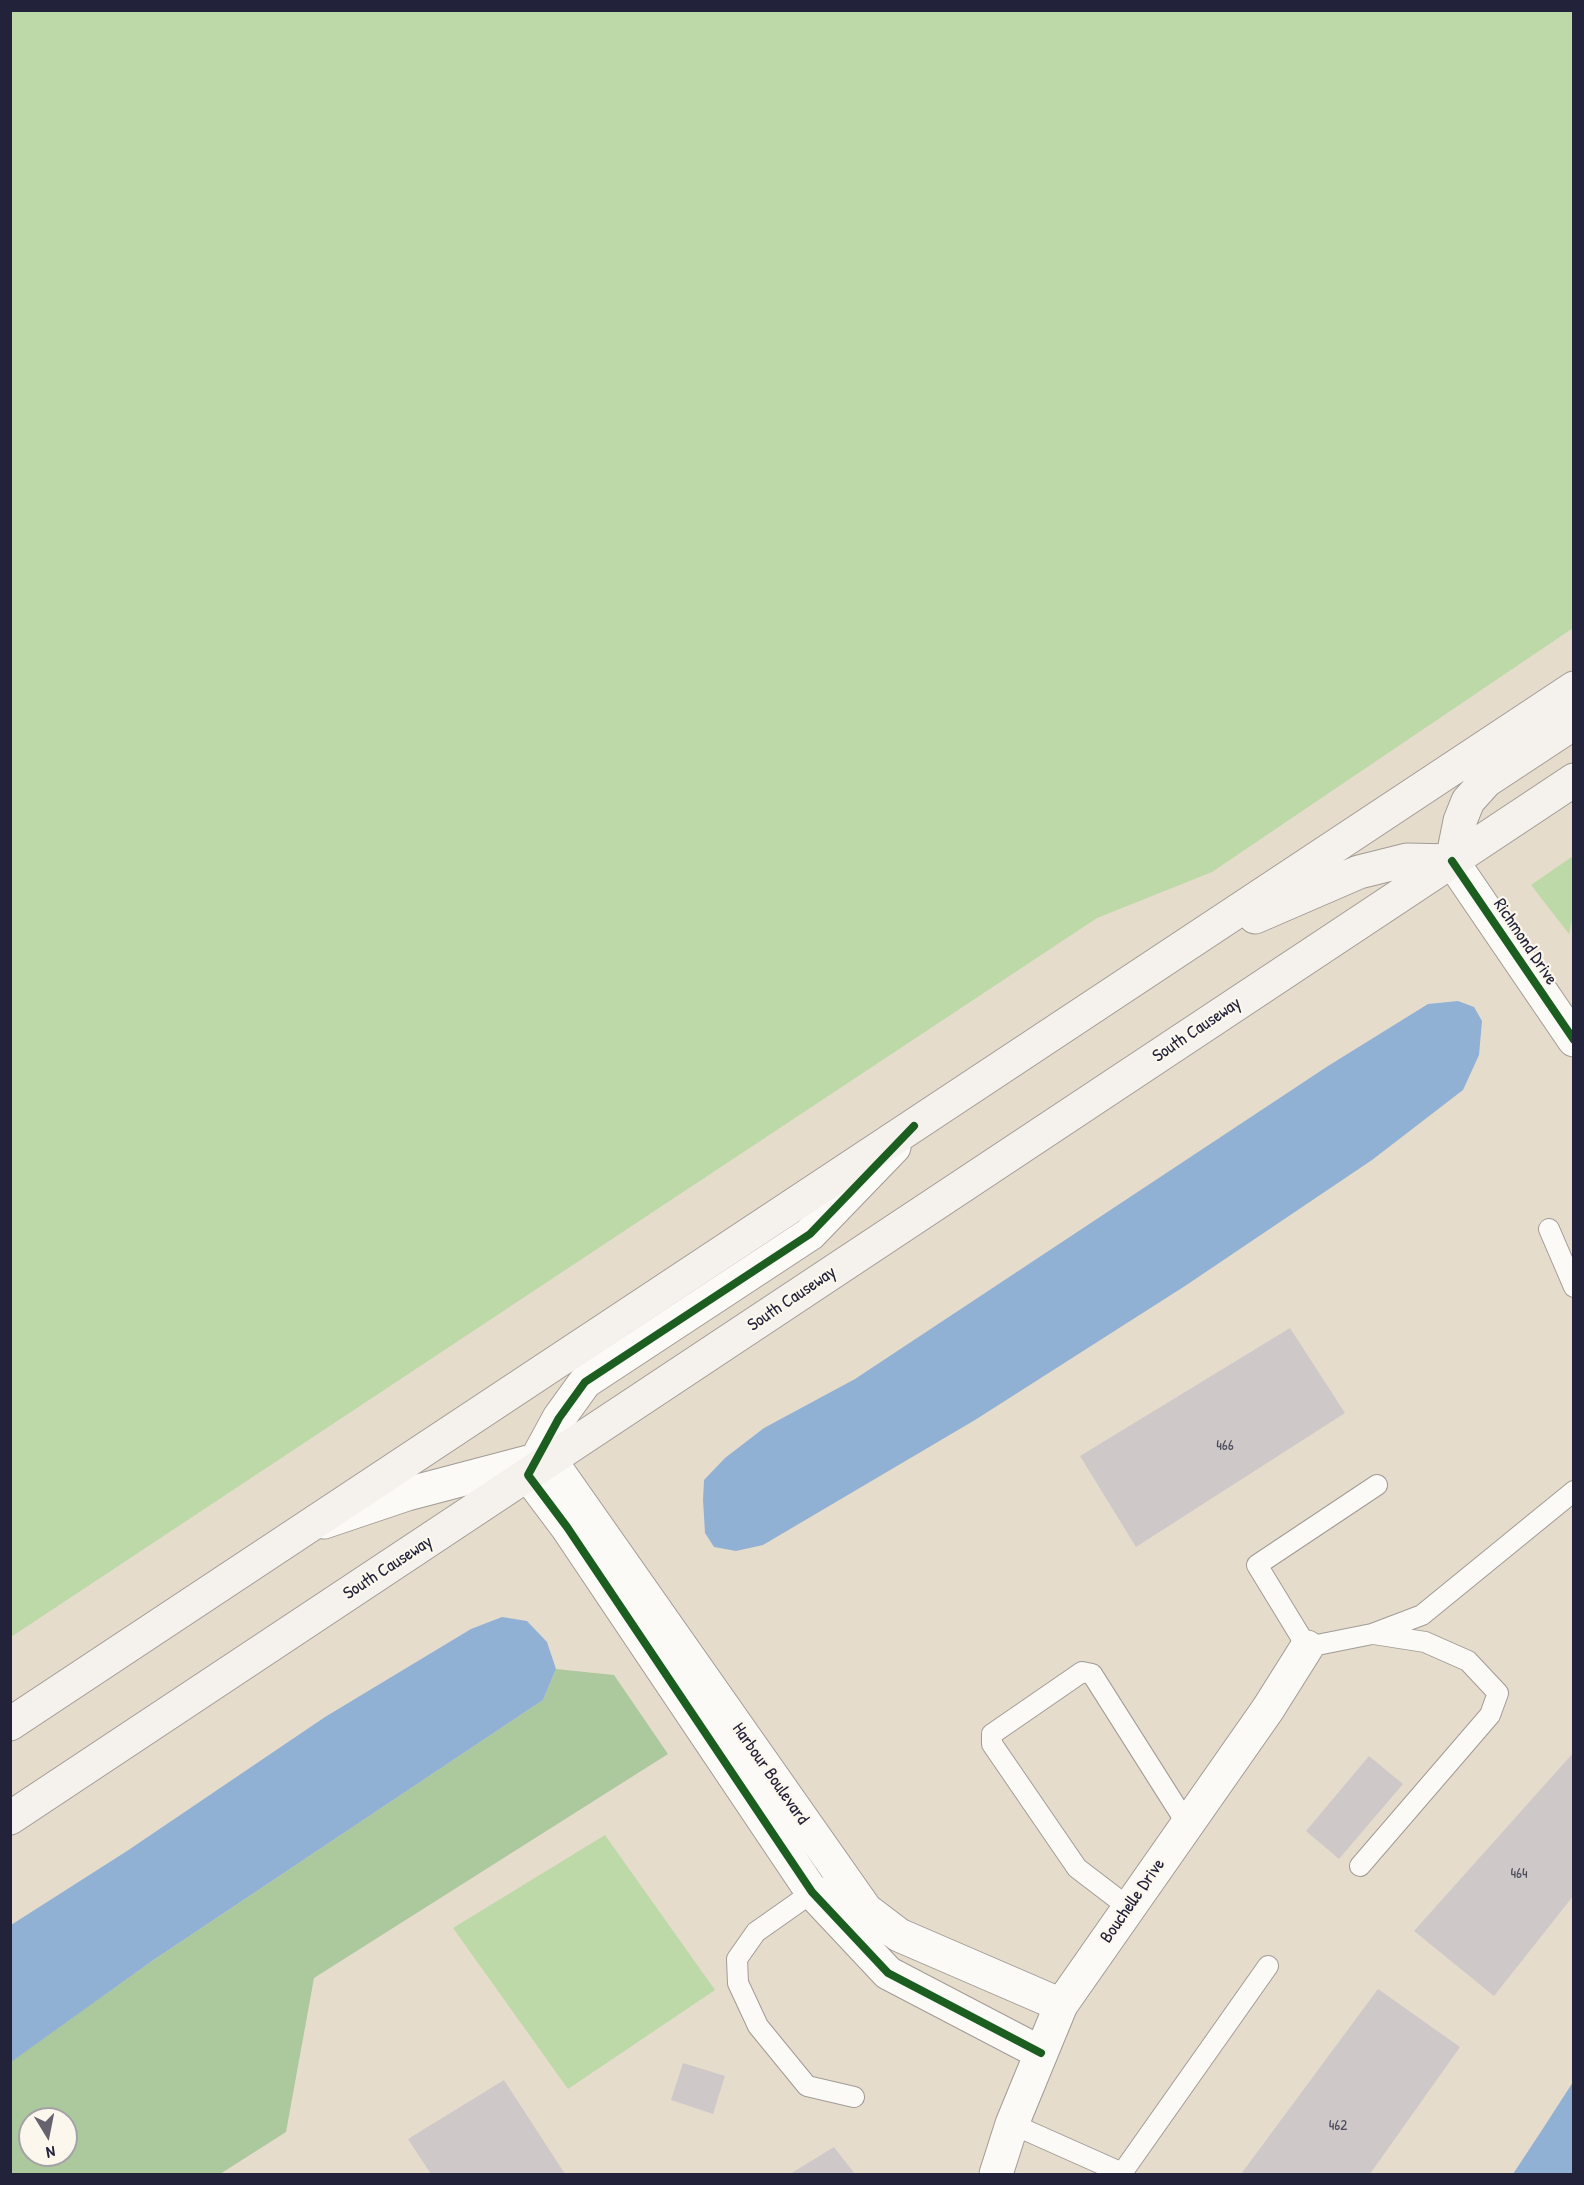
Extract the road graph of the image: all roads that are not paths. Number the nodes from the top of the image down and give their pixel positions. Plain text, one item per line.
1 (1574, 688) edge
2 (1574, 723) edge
3 (1574, 780) edge
4 (1452, 861) junction
5 (1175, 952) junction
6 (1574, 1040) edge
7 (914, 1126) junction
8 (1549, 1229) dead end
9 (1574, 1287) edge
10 (538, 1465) junction
11 (1377, 1485) dead end
12 (1574, 1491) edge
13 (306, 1528) junction
14 (1372, 1634) junction
15 (1307, 1647) junction
16 (10, 1724) edge
17 (10, 1818) edge
18 (1187, 1824) junction
19 (1360, 1866) dead end
20 (839, 1873) junction
21 (812, 1892) junction
22 (1128, 1906) junction
23 (1268, 1966) dead end
24 (1061, 2005) junction
25 (1041, 2053) junction
26 (854, 2097) dead end
27 (1011, 2124) junction
28 (1123, 2174) edge
29 (996, 2175) edge

1 - 5 main road
2 - 4 main road
3 - 4 main road, South Causeway
4 - 5 main road
4 - 6 street, Richmond Drive
4 - 10 main road, South Causeway
5 - 7 main road
7 - 10 street
7 - 13 main road
8 - 9 lane
10 - 13 street
10 - 17 main road, South Causeway
10 - 20 street, Harbour Boulevard
10 - 21 street
11 - 15 lane
12 - 14 lane
13 - 16 main road
14 - 15 lane
14 - 19 lane
15 - 18 street, Bouchelle Drive
18 - 22 street, Bouchelle Drive
18 - 22 lane
20 - 21 lane
20 - 24 street, Harbour Boulevard
21 - 25 street
21 - 26 lane
22 - 24 street, Bouchelle Drive
23 - 28 lane
24 - 25 street, Bouchelle Drive
25 - 27 street, Bouchelle Drive
27 - 28 lane
27 - 29 street, Bouchelle Drive

